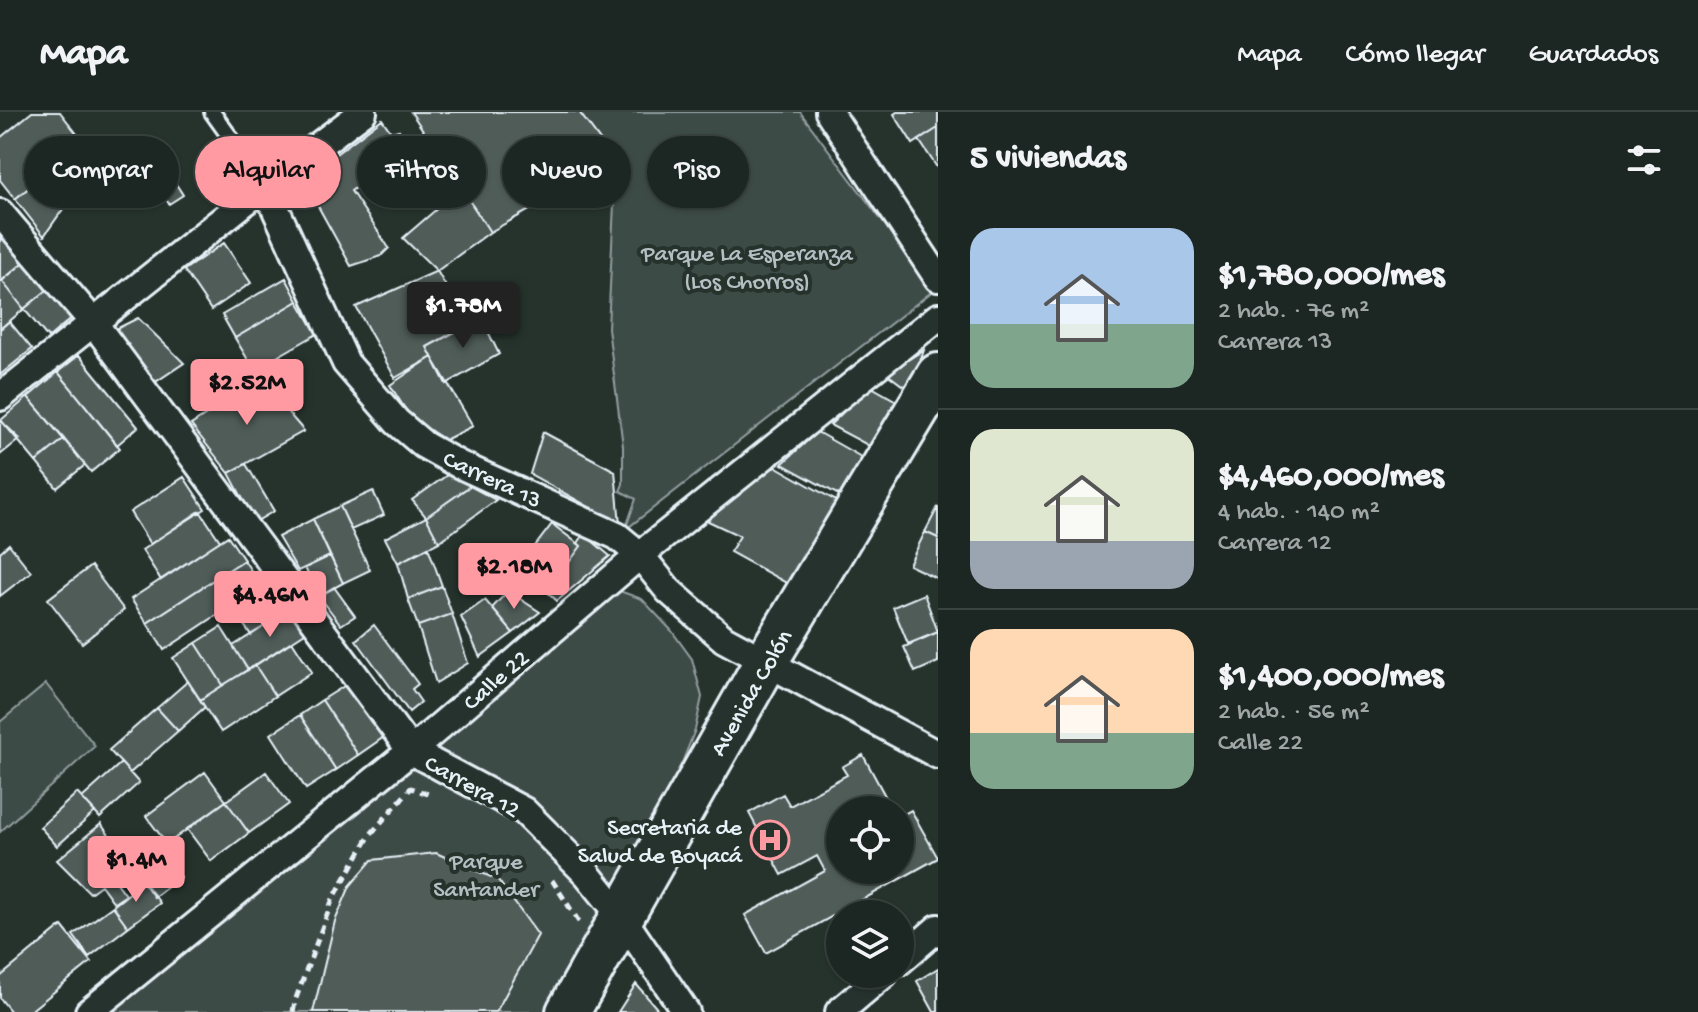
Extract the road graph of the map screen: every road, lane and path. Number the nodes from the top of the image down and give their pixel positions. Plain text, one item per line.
1 (212, 112) edge
2 (363, 112) edge
3 (829, 112) edge
4 (229, 136) edge
5 (331, 136) edge
6 (237, 208) edge
7 (275, 208) edge
8 (0, 213) edge
9 (938, 278) edge
10 (938, 317) edge
11 (93, 322) junction
12 (938, 375) edge
13 (0, 397) edge
14 (640, 555) junction
15 (767, 660) junction
16 (411, 751) junction
17 (938, 755) edge
18 (436, 796) dead end
19 (551, 879) dead end
20 (621, 916) junction
21 (581, 926) dead end
22 (938, 928) edge
23 (914, 949) edge
24 (867, 988) edge
25 (89, 1012) edge
26 (293, 1012) edge
27 (568, 1012) edge
28 (686, 1012) edge
29 (839, 1012) edge

1 - 4 lane
2 - 5 street
3 - 9 street
6 - 11 street
7 - 14 street, Carrera 13
8 - 11 street, Carrera 12
10 - 14 street, Calle 22
11 - 13 street
11 - 16 street, Carrera 12
12 - 15 main road, Avenida Colón
14 - 15 street, Carrera 13
14 - 16 street, Calle 22
15 - 17 street, Carrera 13
15 - 20 main road, Avenida Colón
16 - 20 street, Carrera 12
16 - 25 street, Calle 22
18 - 26 path
19 - 21 path
20 - 27 main road, Avenida Colón
20 - 28 street, Carrera 12
22 - 23 street
24 - 29 street

